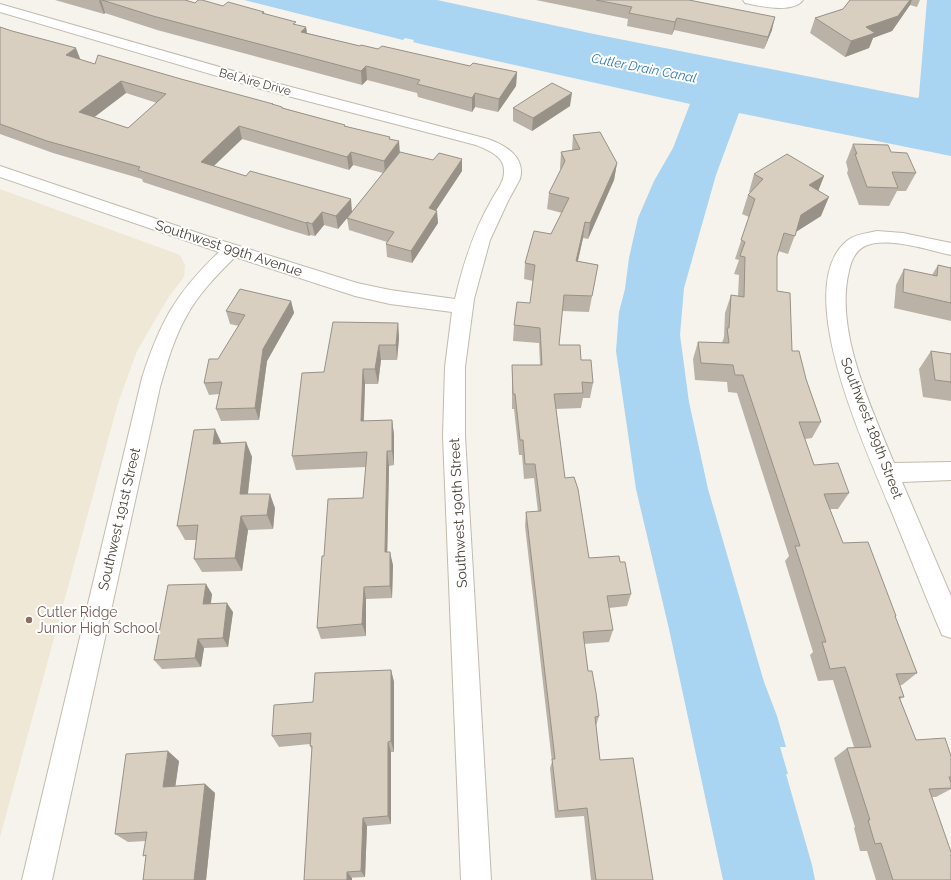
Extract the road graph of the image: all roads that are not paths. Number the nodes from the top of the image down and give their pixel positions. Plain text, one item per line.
1 (750, 0) edge
2 (794, 1) edge
3 (0, 8) edge
4 (508, 157) joint
5 (0, 171) edge
6 (951, 249) edge
7 (232, 250) junction
8 (463, 307) junction
9 (951, 470) edge
10 (887, 473) junction
11 (951, 626) edge
12 (37, 880) edge
13 (476, 880) edge

1 - 2 street
3 - 4 street, Bel Aire Drive
4 - 8 street, Southwest 190th Street
5 - 7 street, Southwest 99th Avenue
6 - 10 street, Southwest 189th Street
7 - 8 street, Southwest 99th Avenue
7 - 12 street, Southwest 191st Street
8 - 13 street, Southwest 190th Street
9 - 10 street
10 - 11 street, Southwest 189th Street

